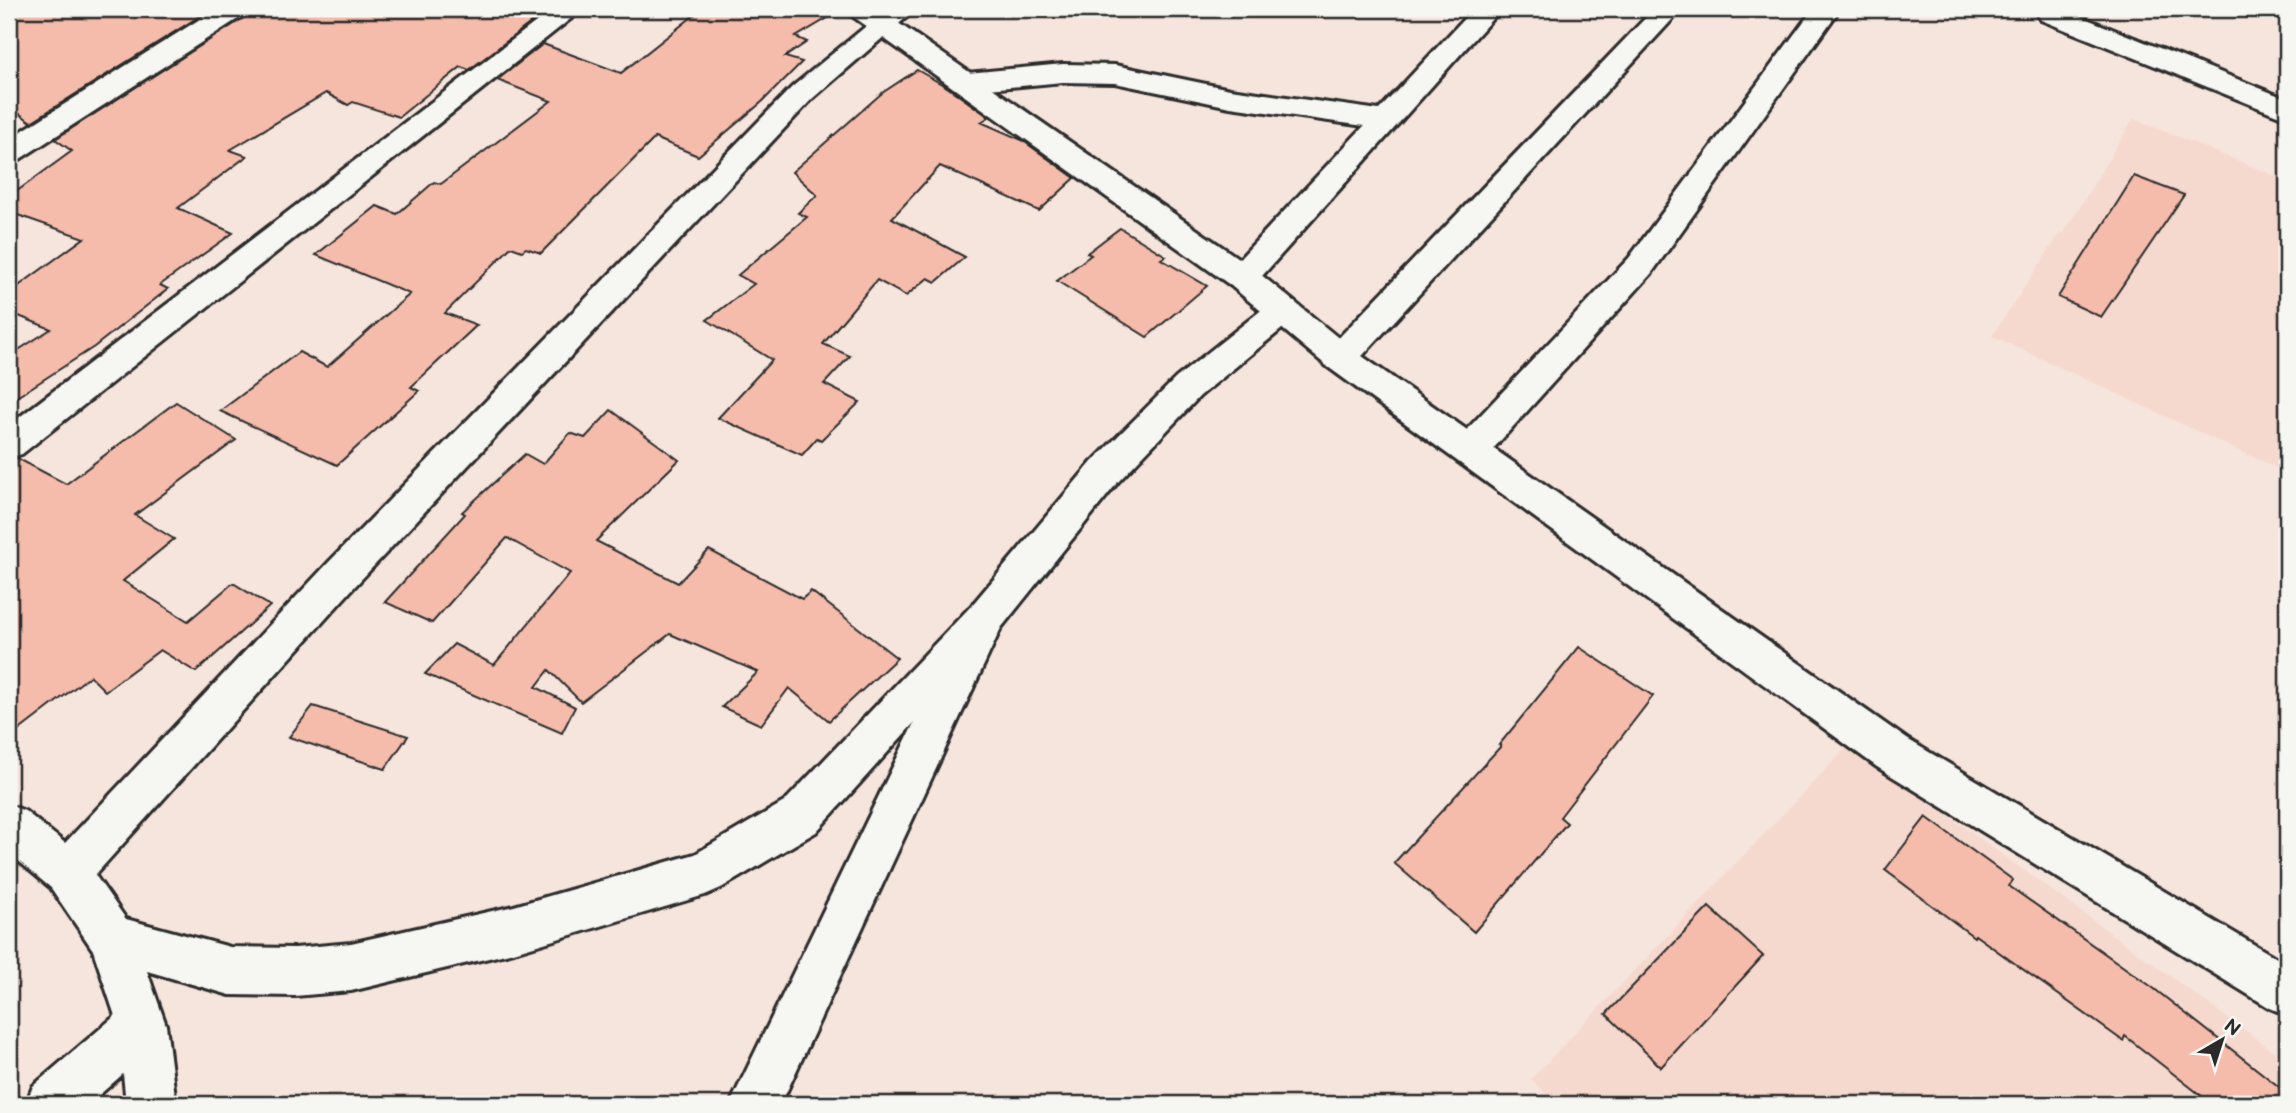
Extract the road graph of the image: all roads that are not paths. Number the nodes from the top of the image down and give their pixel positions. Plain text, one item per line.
1 (234, 9) edge
2 (570, 9) edge
3 (1489, 9) edge
4 (1669, 9) edge
5 (1827, 9) edge
6 (882, 14) edge
7 (2051, 15) dead end
8 (967, 82) junction
9 (2287, 110) edge
10 (1384, 120) junction
11 (9, 152) edge
12 (1242, 277) junction
13 (1280, 312) junction
14 (1340, 358) junction
15 (9, 444) edge
16 (1470, 450) junction
17 (986, 617) junction
18 (9, 826) edge
19 (66, 873) junction
20 (112, 937) junction
21 (2287, 991) edge
22 (142, 1025) junction
23 (51, 1104) edge
24 (151, 1104) edge
25 (755, 1104) edge

1 - 11 street
2 - 15 street
3 - 10 street
4 - 14 street
5 - 16 street
6 - 8 street
6 - 19 street
7 - 9 street
8 - 10 street
8 - 12 street
10 - 12 street
12 - 13 street
13 - 14 street
13 - 17 street
14 - 16 street
16 - 21 street
17 - 20 street
17 - 25 street
18 - 19 street
19 - 20 street
20 - 22 street
22 - 23 street
22 - 24 street

